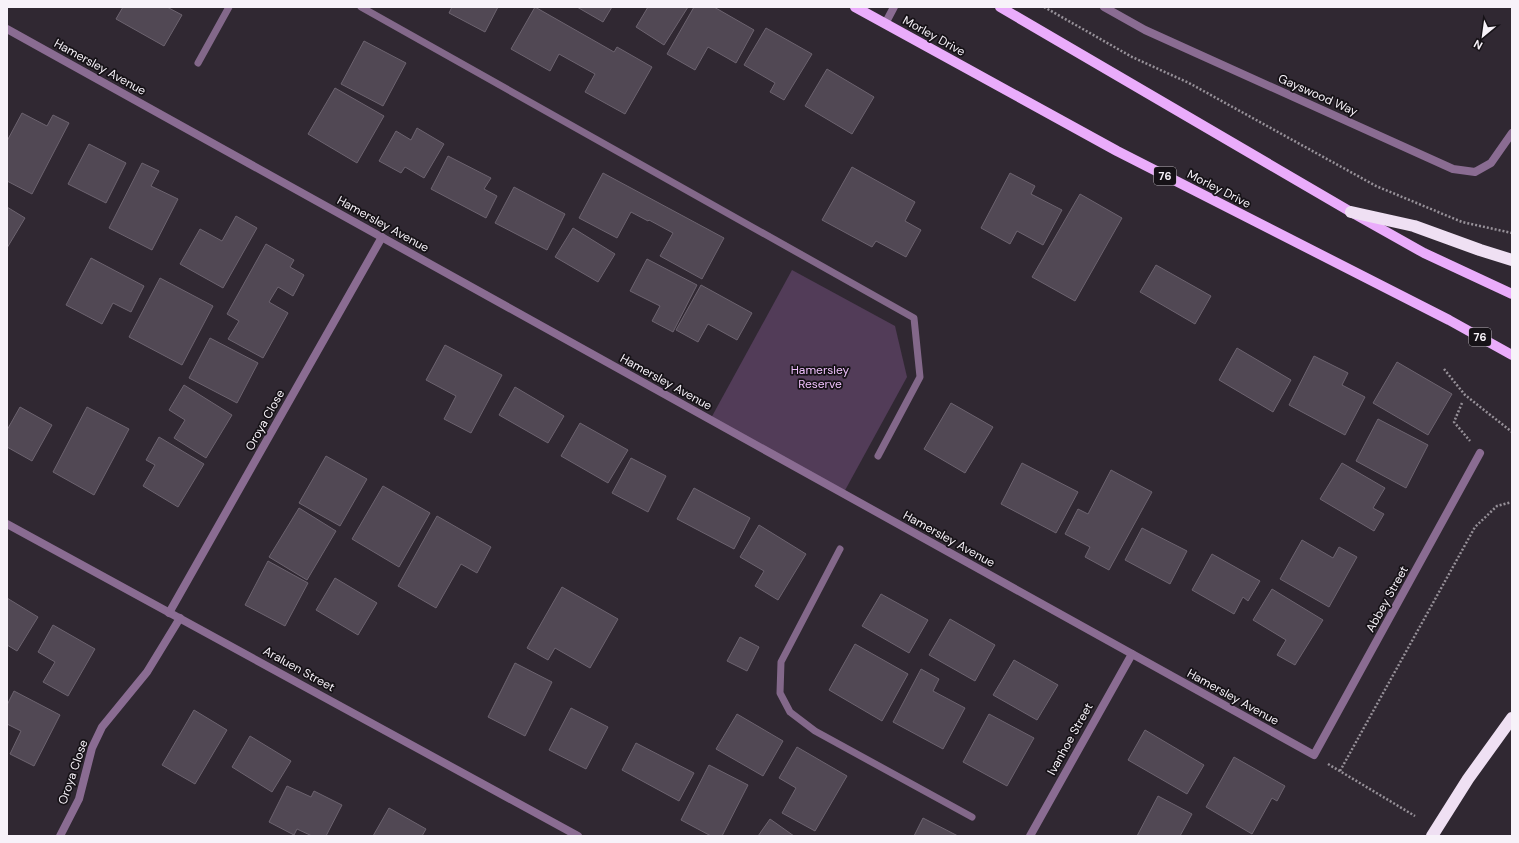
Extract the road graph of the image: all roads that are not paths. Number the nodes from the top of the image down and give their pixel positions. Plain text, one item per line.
1 (855, 7) edge
2 (894, 7) edge
3 (1000, 7) edge
4 (1104, 7) edge
5 (885, 24) junction
6 (7, 29) edge
7 (1512, 133) edge
8 (1351, 212) junction
9 (382, 237) junction
10 (1512, 260) edge
11 (1512, 294) edge
12 (1512, 355) edge
13 (1480, 453) road end
14 (7, 524) edge
15 (169, 614) junction
16 (180, 618) junction
17 (1132, 654) junction
18 (1512, 718) edge
19 (1314, 755) joint
20 (60, 836) edge
21 (578, 836) edge
22 (1030, 836) edge
23 (1432, 836) edge

1 - 5 main road, Morley Drive / 76
2 - 5 street
3 - 8 main road
4 - 7 street, Gayswood Way
5 - 12 main road, Morley Drive / 76
6 - 9 street, Hamersley Avenue
8 - 10 highway
8 - 11 main road
9 - 15 street, Oroya Close
9 - 17 street, Hamersley Avenue
13 - 19 street, Abbey Street
14 - 15 street, Araluen Street
15 - 16 street, Araluen Street
16 - 20 street, Oroya Close
16 - 21 street, Araluen Street
17 - 19 street, Hamersley Avenue
17 - 22 street, Ivanhoe Street
18 - 23 highway

